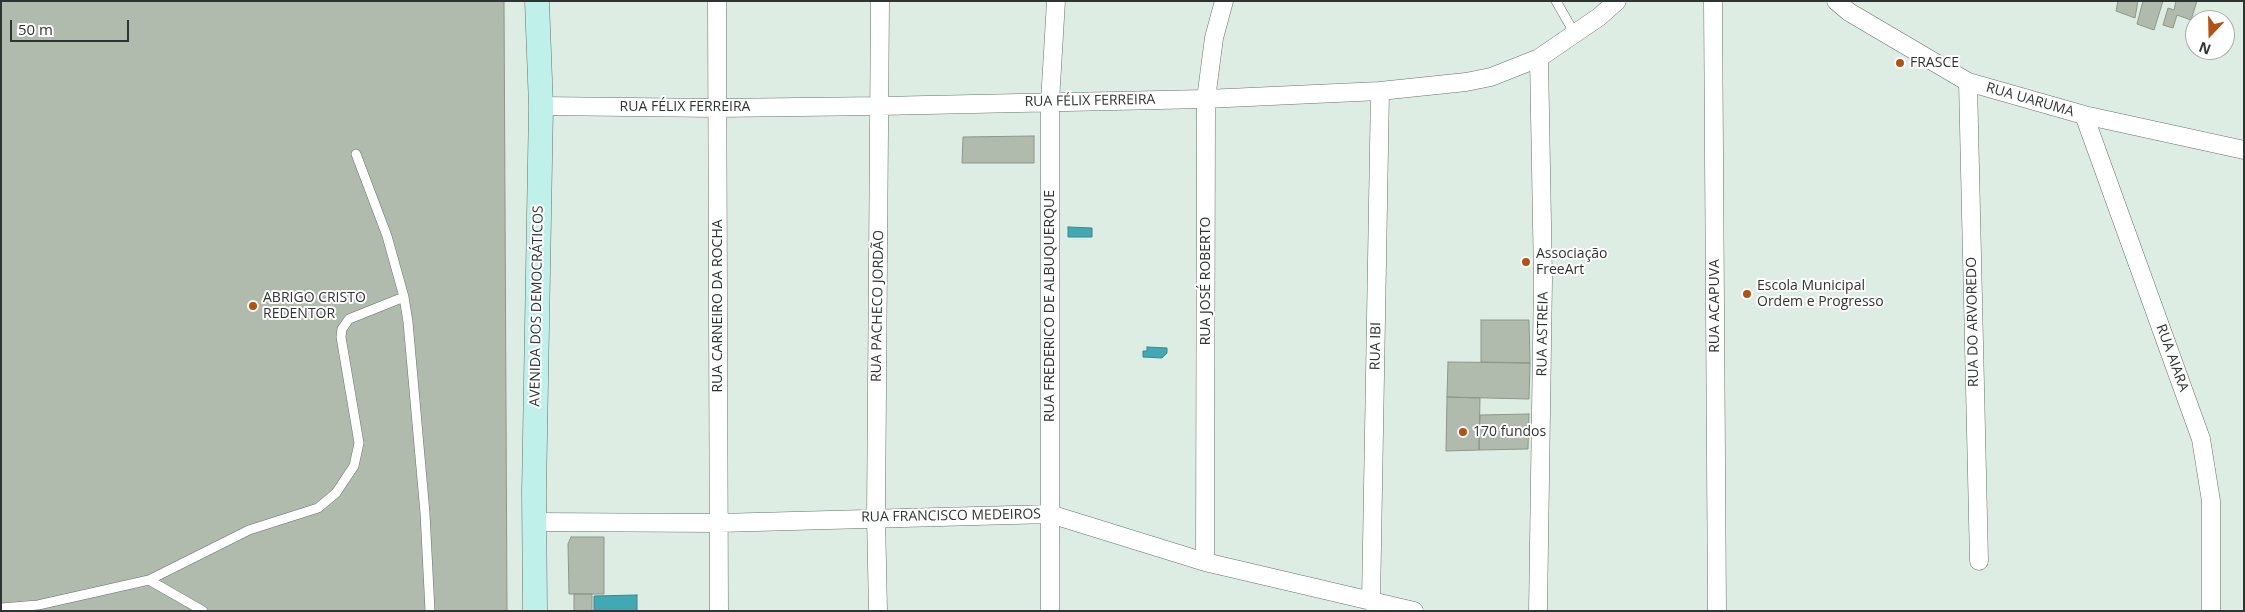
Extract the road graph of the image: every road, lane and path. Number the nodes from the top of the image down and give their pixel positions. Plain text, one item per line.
1 (537, 1) edge
2 (717, 1) edge
3 (880, 1) edge
4 (1056, 1) edge
5 (1224, 1) edge
6 (1556, 1) edge
7 (1617, 1) edge
8 (1713, 1) edge
9 (1836, 1) edge
10 (1575, 34) junction
11 (1539, 58) junction
12 (1968, 82) junction
13 (1380, 91) junction
14 (1206, 99) junction
15 (1050, 102) junction
16 (540, 106) junction
17 (880, 106) junction
18 (717, 108) junction
19 (2084, 115) junction
20 (2244, 150) edge
21 (356, 154) dead end
22 (404, 297) junction
23 (1050, 514) junction
24 (876, 518) junction
25 (534, 522) junction
26 (719, 523) junction
27 (1979, 561) dead end
28 (1206, 562) junction
29 (149, 580) junction
30 (1371, 602) junction
31 (1, 608) edge
32 (203, 611) edge
33 (430, 611) edge
34 (535, 611) edge
35 (719, 611) edge
36 (878, 611) edge
37 (1050, 611) edge
38 (1414, 611) edge
39 (1538, 611) edge
40 (1717, 611) edge
41 (2212, 611) edge

1 - 16 street, AVENIDA DOS DEMOCRÁTICOS
2 - 18 street, RUA CARNEIRO DA ROCHA
3 - 17 street, RUA PACHECO JORDÃO
4 - 15 street, RUA FREDERICO DE ALBUQUERQUE
5 - 14 street, RUA JOSÉ ROBERTO
6 - 10 lane
7 - 10 street, RUA FÉLIX FERREIRA
8 - 40 street, RUA ACAPUVA
9 - 12 street, RUA UARUMA
10 - 11 street, RUA FÉLIX FERREIRA
11 - 13 street, RUA FÉLIX FERREIRA
11 - 39 street, RUA ASTREIA
12 - 19 street, RUA UARUMA
12 - 27 street, RUA DO ARVOREDO
13 - 14 street, RUA FÉLIX FERREIRA
13 - 30 street, RUA IBI
14 - 15 street, RUA FÉLIX FERREIRA
14 - 28 street, RUA JOSÉ ROBERTO
15 - 17 street, RUA FÉLIX FERREIRA
15 - 23 street, RUA FREDERICO DE ALBUQUERQUE
16 - 18 street, RUA FÉLIX FERREIRA
16 - 25 street, AVENIDA DOS DEMOCRÁTICOS
17 - 18 street, RUA FÉLIX FERREIRA
17 - 24 street, RUA PACHECO JORDÃO
18 - 26 street, RUA CARNEIRO DA ROCHA
19 - 20 street, RUA UARUMA
19 - 41 street, RUA AIARA
21 - 22 lane
22 - 29 lane
22 - 33 lane
23 - 24 street, RUA FRANCISCO MEDEIROS
23 - 28 street, RUA FRANCISCO MEDEIROS
23 - 37 street, RUA FREDERICO DE ALBUQUERQUE
24 - 26 street, RUA FRANCISCO MEDEIROS
24 - 36 street, RUA PACHECO JORDÃO
25 - 26 street, RUA FRANCISCO MEDEIROS
25 - 34 street, AVENIDA DOS DEMOCRÁTICOS
26 - 35 street, RUA CARNEIRO DA ROCHA
28 - 30 street, RUA FRANCISCO MEDEIROS
29 - 31 lane
29 - 32 lane
30 - 38 street, RUA FRANCISCO MEDEIROS

